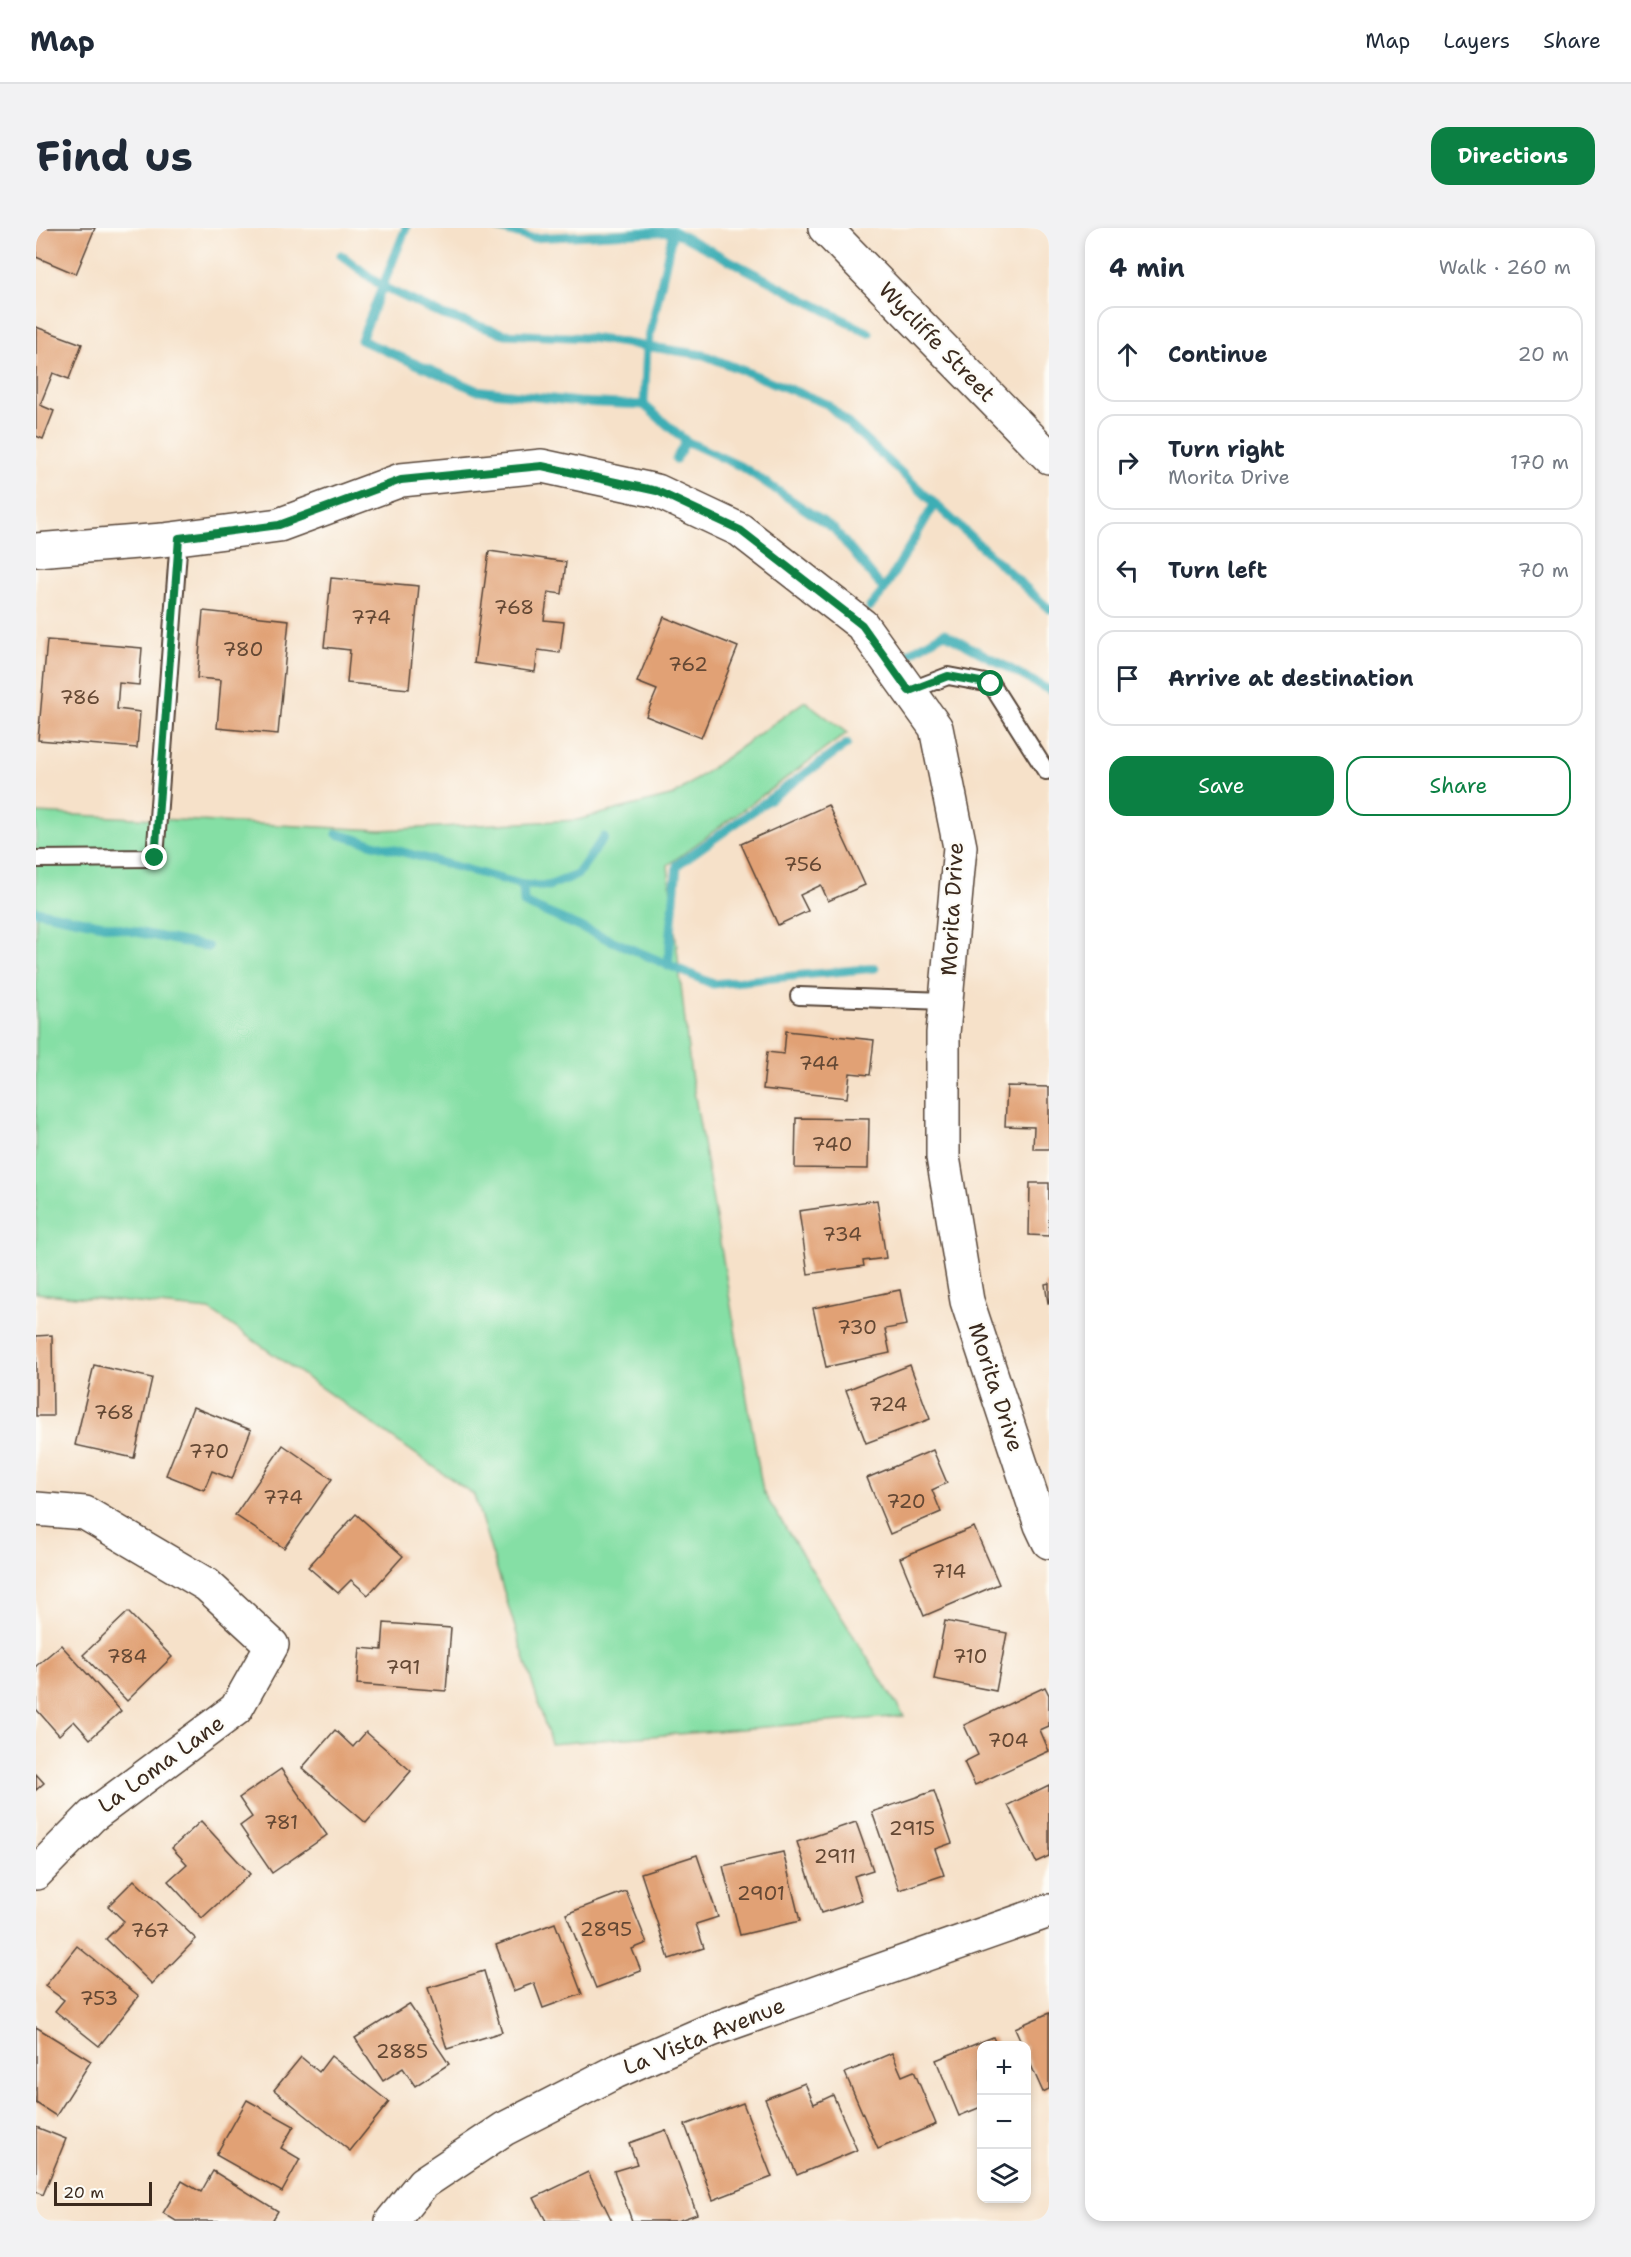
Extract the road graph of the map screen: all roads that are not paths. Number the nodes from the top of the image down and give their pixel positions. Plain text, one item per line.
1 (825, 228) edge
2 (1049, 457) edge
3 (179, 538) junction
4 (36, 550) edge
5 (909, 691) junction
6 (1046, 771) dead end
7 (36, 859) edge
8 (799, 996) dead end
9 (946, 1001) junction
10 (36, 1509) edge
11 (1049, 1542) edge
12 (36, 1874) edge
13 (1049, 1911) edge
14 (392, 2221) edge

1 - 2 street, Wycliffe Street
3 - 4 street, Morita Drive
3 - 5 street, Morita Drive
3 - 7 lane
5 - 6 lane
5 - 9 street, Morita Drive
8 - 9 lane
9 - 11 street, Morita Drive
10 - 12 street, La Loma Lane
13 - 14 street, La Vista Avenue

